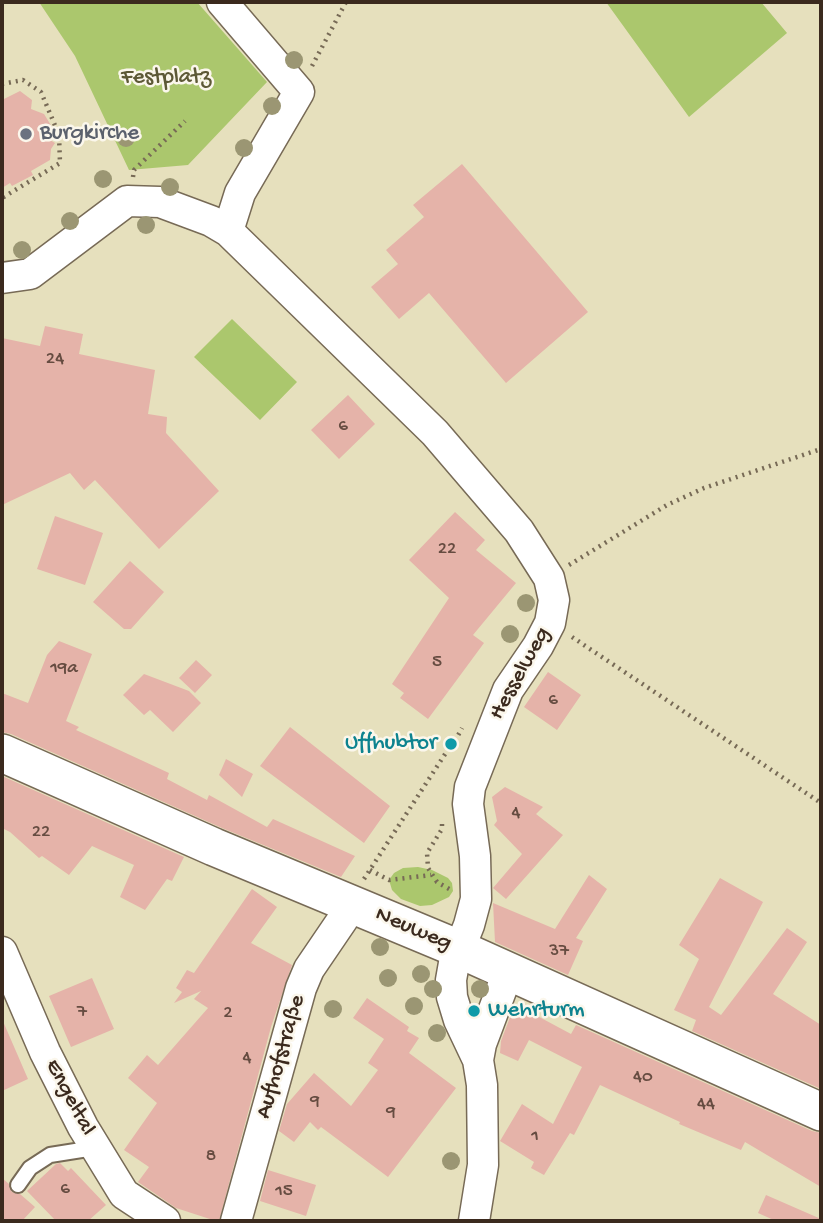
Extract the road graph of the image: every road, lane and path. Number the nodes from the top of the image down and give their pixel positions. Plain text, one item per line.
1 (222, 2) edge
2 (346, 2) edge
3 (2, 84) edge
4 (299, 92) junction
5 (184, 121) dead end
6 (134, 170) dead end
7 (2, 198) edge
8 (228, 230) junction
9 (2, 278) edge
10 (821, 449) edge
11 (549, 578) junction
12 (550, 623) junction
13 (449, 748) dead end
14 (2, 752) edge
15 (821, 803) edge
16 (370, 870) junction
17 (431, 875) dead end
18 (348, 902) junction
19 (459, 949) junction
20 (2, 952) edge
21 (508, 972) junction
22 (478, 1060) junction
23 (821, 1112) edge
24 (94, 1144) junction
25 (18, 1185) dead end
26 (165, 1221) edge
27 (236, 1221) edge
28 (474, 1221) edge

1 - 4 street
2 - 4 path
3 - 7 path
4 - 8 street
5 - 6 path
8 - 9 street, Hesselweg
8 - 11 street, Hesselweg
10 - 11 path
11 - 12 street, Hesselweg
12 - 15 path
12 - 19 street, Hesselweg
13 - 16 path
14 - 18 street, Neuweg
16 - 17 path
16 - 18 path
18 - 19 street, Neuweg
18 - 27 street, Aufhofstraße
19 - 21 street, Neuweg
19 - 22 street, Hesselweg
20 - 24 street, Engeltal
21 - 22 street
21 - 23 street, Neuweg
22 - 28 street
24 - 25 lane
24 - 26 street, Engeltal

